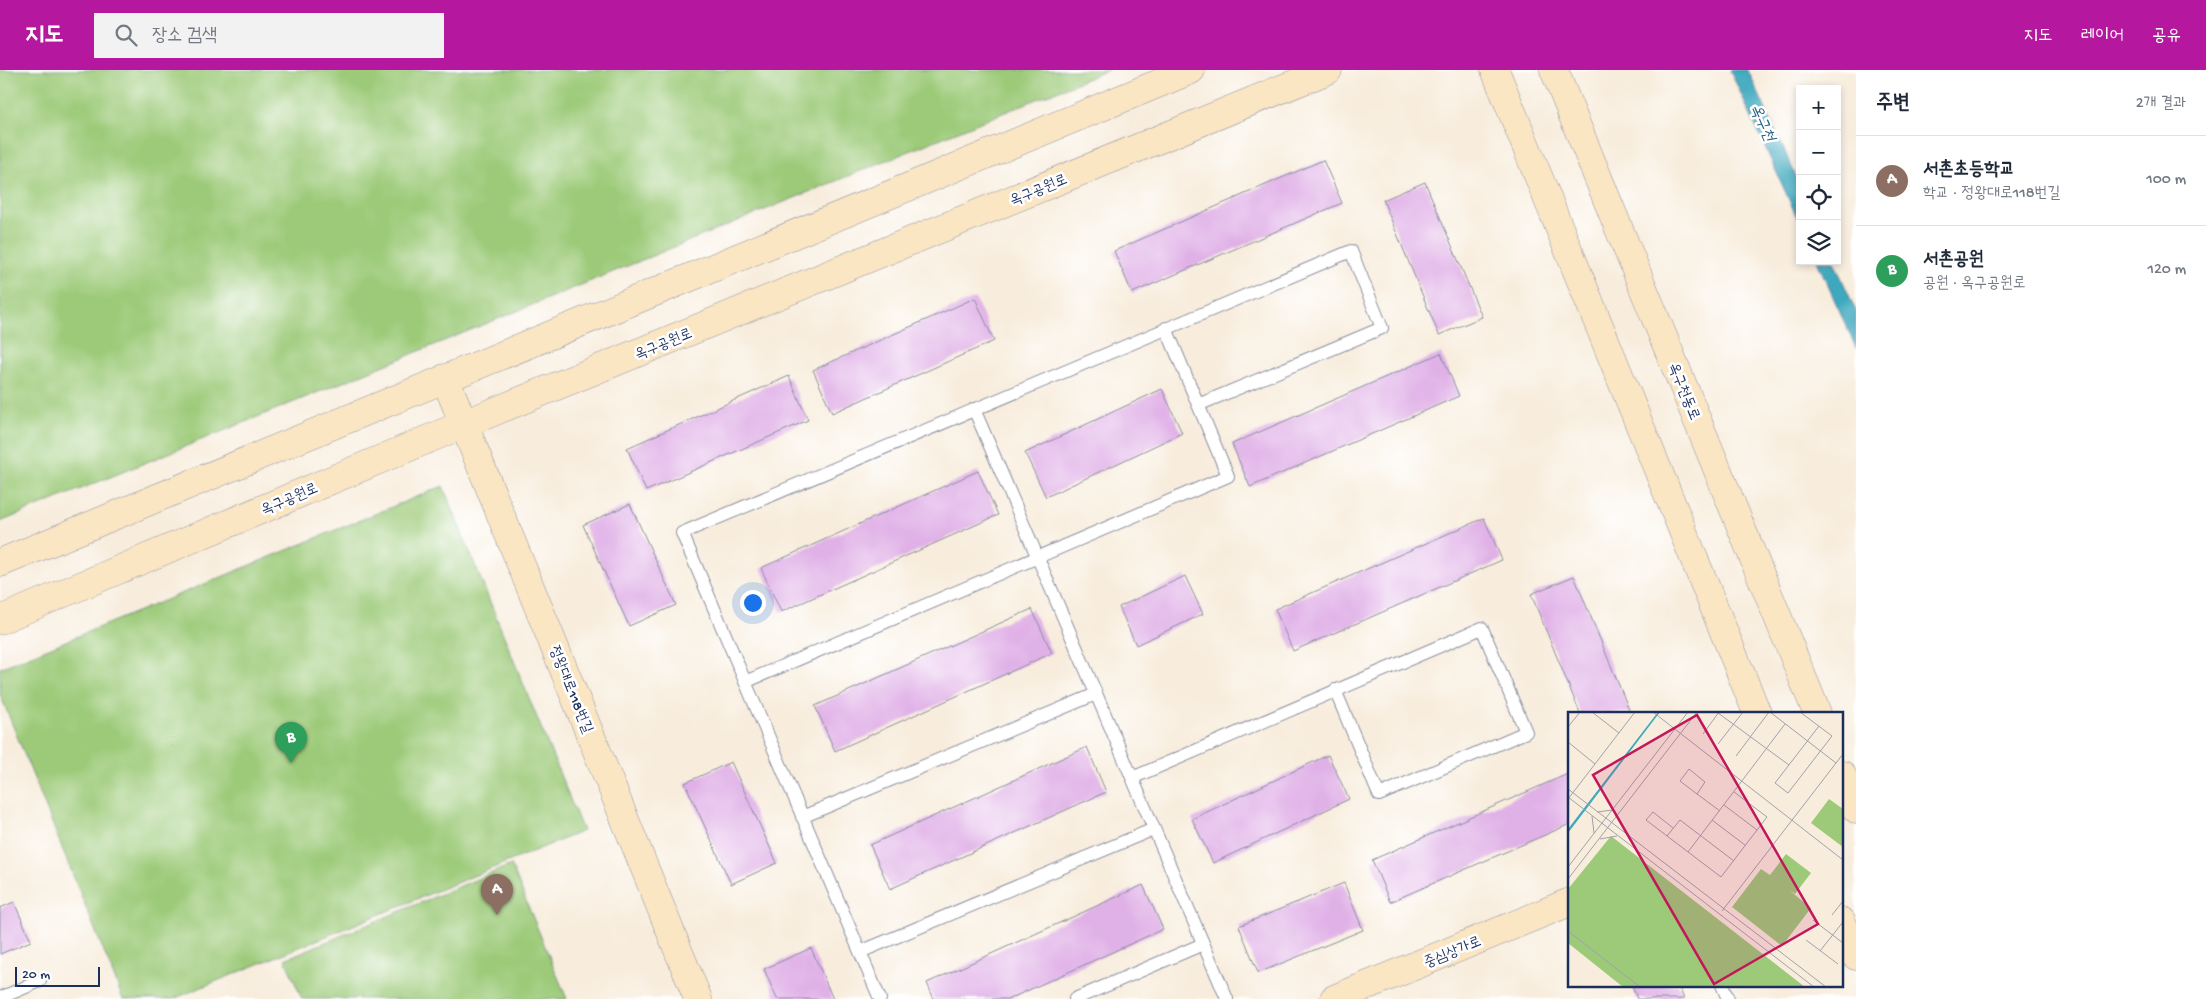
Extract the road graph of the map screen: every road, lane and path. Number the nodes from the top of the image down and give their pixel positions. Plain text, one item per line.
1 (1191, 70) edge
2 (1328, 70) edge
3 (1554, 70) edge
4 (1493, 75) edge
5 (1166, 328) junction
6 (445, 378) junction
7 (1198, 405) junction
8 (974, 408) junction
9 (464, 424) junction
10 (1038, 557) junction
11 (0, 563) edge
12 (0, 620) edge
13 (745, 682) junction
14 (1335, 690) junction
15 (1096, 694) junction
16 (1757, 712) edge
17 (1817, 712) edge
18 (1132, 778) junction
19 (802, 817) junction
20 (1154, 829) junction
21 (1568, 903) edge
22 (1844, 927) edge
23 (1203, 944) junction
24 (860, 952) junction
25 (1856, 956) edge
26 (40, 981) dead end
27 (1722, 986) edge
28 (0, 998) edge
29 (698, 999) edge
30 (880, 999) edge
31 (1075, 999) edge
32 (1226, 999) edge
33 (1334, 999) edge
34 (1728, 999) edge

1 - 6 street
2 - 9 street, 옥구공원로
3 - 17 street, 옥구천동로
4 - 16 street
5 - 7 lane
5 - 7 lane
5 - 8 lane
6 - 9 street, 정왕대로118번길
6 - 11 street
7 - 10 lane
8 - 10 lane
8 - 13 lane
9 - 12 street, 옥구공원로
9 - 29 street, 정왕대로118번길
10 - 13 lane
10 - 15 lane
13 - 19 lane
14 - 14 lane
14 - 18 lane
15 - 18 lane
15 - 19 lane
18 - 20 lane
19 - 24 lane
20 - 23 lane
20 - 24 lane
21 - 33 street, 중심상가로
22 - 25 street
23 - 31 lane
23 - 32 lane
24 - 30 lane
26 - 28 lane
27 - 34 lane

